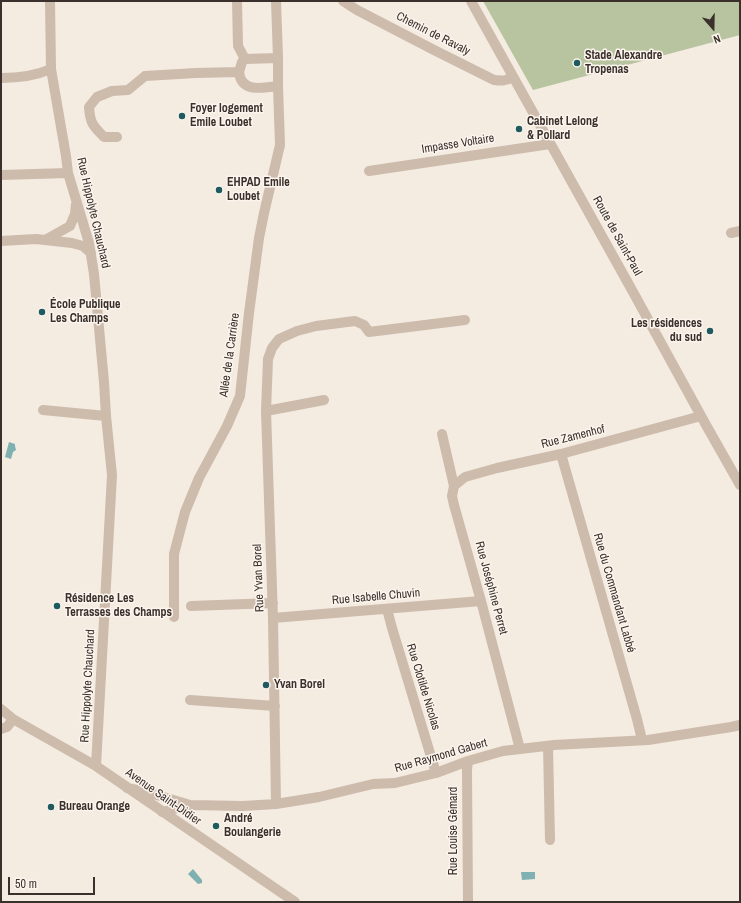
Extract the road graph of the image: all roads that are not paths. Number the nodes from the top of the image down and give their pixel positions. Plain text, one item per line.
1 (50, 1) edge
2 (237, 1) edge
3 (276, 1) edge
4 (343, 1) edge
5 (470, 1) edge
6 (278, 58) junction
7 (245, 59) junction
8 (51, 69) junction
9 (239, 72) junction
10 (513, 77) junction
11 (1, 78) edge
12 (278, 86) junction
13 (117, 137) dead end
14 (550, 144) junction
15 (369, 171) dead end
16 (68, 172) junction
17 (1, 175) edge
18 (75, 197) junction
19 (45, 240) junction
20 (1, 241) edge
21 (90, 253) junction
22 (466, 320) dead end
23 (324, 400) dead end
24 (43, 410) dead end
25 (266, 411) junction
26 (106, 416) junction
27 (701, 416) junction
28 (442, 434) dead end
29 (561, 454) junction
30 (740, 485) edge
31 (454, 486) junction
32 (481, 601) junction
33 (273, 603) junction
34 (191, 606) dead end
35 (387, 609) junction
36 (174, 617) dead end
37 (273, 618) junction
38 (190, 700) dead end
39 (275, 706) junction
40 (1, 709) edge
41 (13, 719) junction
42 (740, 724) edge
43 (1, 729) edge
44 (642, 740) junction
45 (548, 746) junction
46 (520, 749) junction
47 (468, 761) junction
48 (96, 766) junction
49 (436, 773) junction
50 (128, 788) junction
51 (276, 804) junction
52 (190, 805) junction
53 (162, 812) junction
54 (550, 840) dead end
55 (294, 902) edge
56 (468, 902) edge

1 - 8 street, Rue Hippolyte Chauchard
2 - 7 street
3 - 6 street, Allée de la Carrière
4 - 10 street, Chemin de Ravaly
5 - 10 street, Route de Saint-Paul
6 - 7 street
6 - 12 street, Allée de la Carrière
7 - 9 street
8 - 11 street
8 - 16 street, Rue Hippolyte Chauchard
9 - 12 street
9 - 13 street
10 - 14 street, Route de Saint-Paul
12 - 36 street, Allée de la Carrière
14 - 15 street, Impasse Voltaire
14 - 27 street, Route de Saint-Paul
16 - 17 street
16 - 18 street, Rue Hippolyte Chauchard
18 - 19 street
18 - 21 street, Rue Hippolyte Chauchard
19 - 20 street
19 - 21 street
21 - 26 street, Rue Hippolyte Chauchard
22 - 25 street, Rue Yvan Borel
23 - 25 street
24 - 26 street
25 - 33 street, Rue Yvan Borel
26 - 48 street, Rue Hippolyte Chauchard
27 - 29 street, Rue Zamenhof
27 - 30 street, Route de Saint-Paul
28 - 31 street, Rue Joséphine Perret
29 - 31 street, Rue Zamenhof
29 - 44 street, Rue du Commandant Labbé
31 - 32 street, Rue Joséphine Perret
32 - 35 street, Rue Isabelle Chuvin
32 - 46 street, Rue Joséphine Perret
33 - 34 street
33 - 37 street, Rue Yvan Borel
35 - 37 street, Rue Isabelle Chuvin
35 - 49 street, Rue Clotilde Nicolas
37 - 39 street, Rue Yvan Borel
38 - 39 street
39 - 51 street, Rue Yvan Borel
40 - 41 street, Avenue Saint-Didier
41 - 43 street
41 - 48 street, Avenue Saint-Didier
42 - 44 street, Rue Raymond Gabert
44 - 45 street, Rue Raymond Gabert
45 - 46 street, Rue Raymond Gabert
45 - 54 street
46 - 47 street, Rue Raymond Gabert
47 - 49 street, Rue Raymond Gabert
47 - 56 street, Rue Louise Gémard
48 - 50 street, Avenue Saint-Didier
49 - 51 street, Rue Raymond Gabert
50 - 52 street, Rue Raymond Gabert
50 - 53 street, Avenue Saint-Didier
51 - 52 street, Rue Raymond Gabert
52 - 53 street
53 - 55 street, Avenue Saint-Didier

